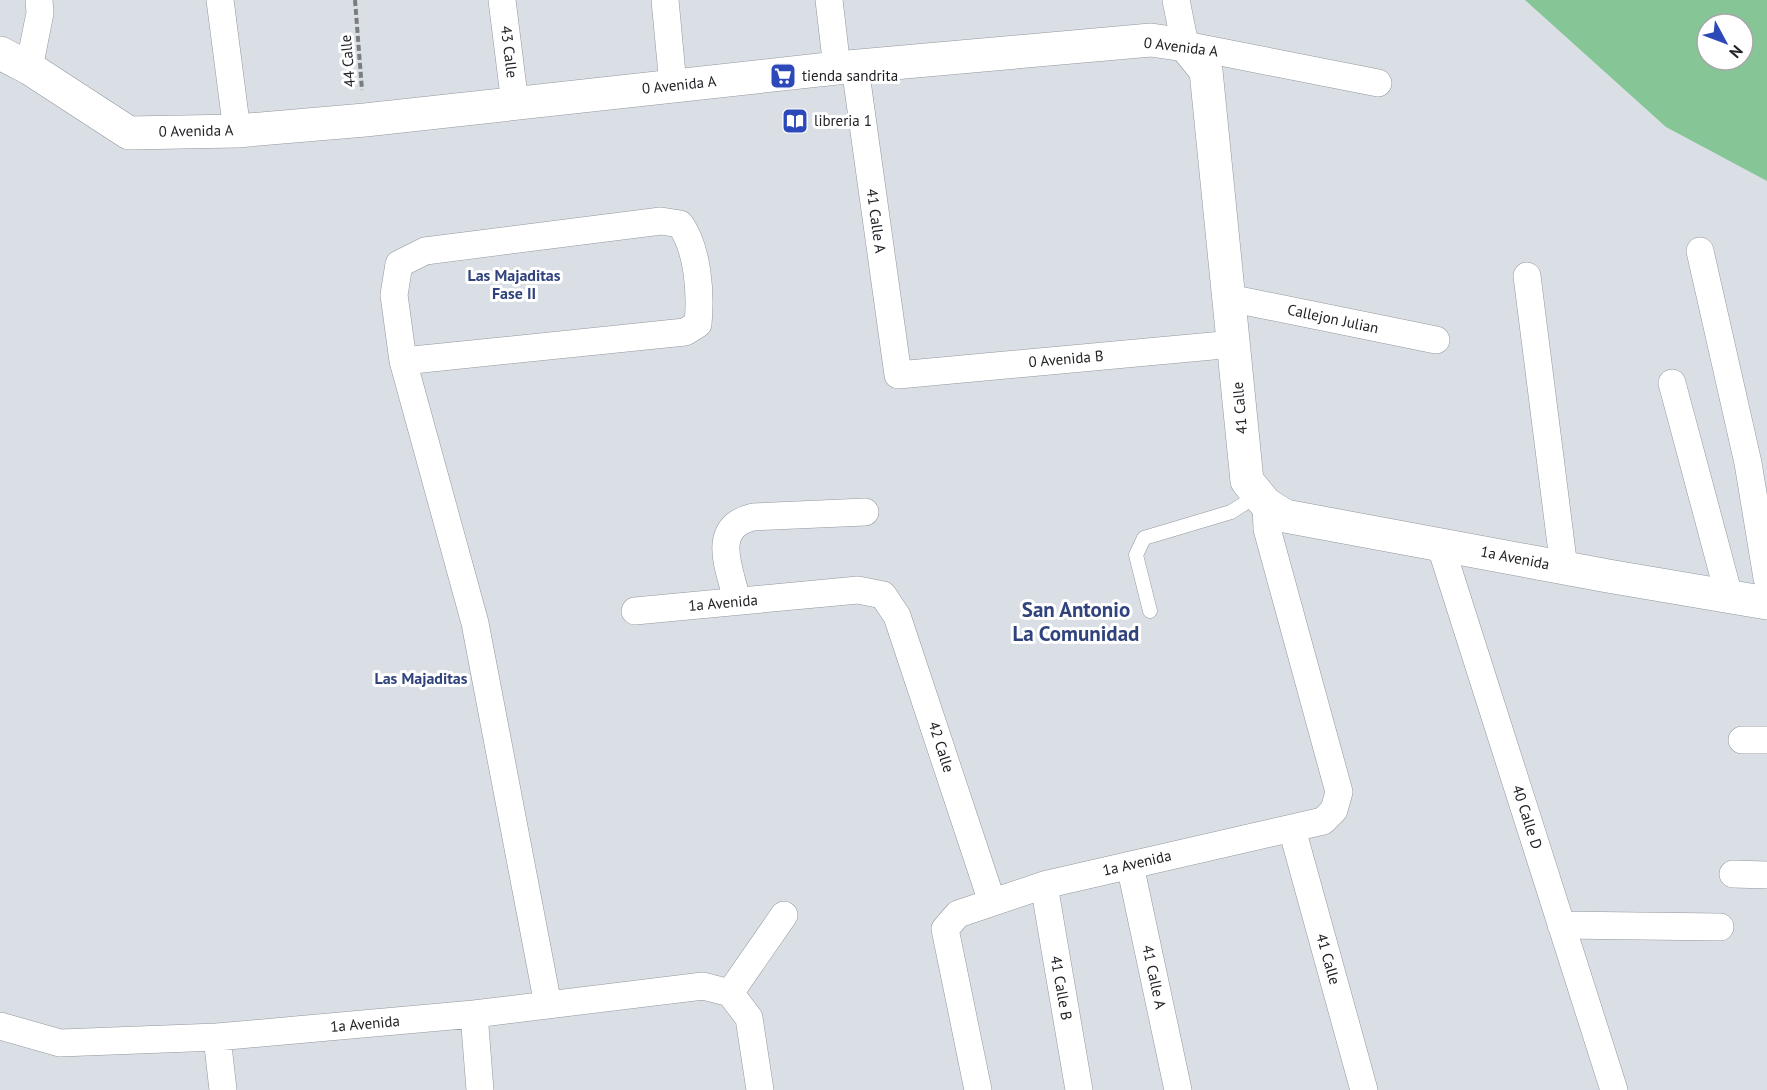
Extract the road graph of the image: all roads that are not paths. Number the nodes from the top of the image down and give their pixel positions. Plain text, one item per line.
1 (39, 0) edge
2 (220, 0) edge
3 (502, 0) edge
4 (665, 0) edge
5 (829, 0) edge
6 (1176, 0) edge
7 (1185, 45) junction
8 (14, 60) edge
9 (846, 68) junction
10 (1378, 83) dead end
11 (673, 85) junction
12 (515, 104) junction
13 (237, 130) junction
14 (1700, 251) dead end
15 (1527, 276) dead end
16 (1229, 298) junction
17 (1436, 340) dead end
18 (1234, 344) junction
19 (404, 361) junction
20 (898, 375) joint
21 (1672, 383) dead end
22 (1262, 500) junction
23 (865, 512) dead end
24 (1440, 544) junction
25 (1564, 568) junction
26 (1767, 578) edge
27 (883, 595) joint
28 (1729, 596) junction
29 (737, 601) junction
30 (1767, 603) edge
31 (635, 611) dead end
32 (1150, 611) dead end
33 (1334, 810) joint
34 (1292, 829) junction
35 (1130, 865) junction
36 (1733, 873) dead end
37 (1767, 875) edge
38 (1044, 885) junction
39 (992, 902) junction
40 (784, 915) dead end
41 (1561, 925) junction
42 (1720, 927) dead end
43 (730, 993) junction
44 (548, 1005) junction
45 (474, 1014) junction
46 (4, 1032) edge
47 (217, 1037) junction
48 (223, 1090) edge
49 (480, 1090) edge
50 (760, 1090) edge
51 (978, 1090) edge
52 (1078, 1090) edge
53 (1178, 1090) edge
54 (1364, 1090) edge
55 (1614, 1090) edge

1 - 8 street
2 - 13 street
3 - 12 street, 43 Calle
4 - 11 street
5 - 9 street
6 - 7 street, 41 Calle
7 - 9 street, 0 Avenida A
7 - 10 street, 0 Avenida A
7 - 16 street, 41 Calle
8 - 13 street, 0 Avenida A
9 - 11 street, 0 Avenida A
9 - 20 street, 41 Calle A
11 - 12 street, 0 Avenida A
12 - 13 street, 0 Avenida A
14 - 26 street
15 - 25 street
16 - 17 street, Callejon Julian
16 - 18 street, 41 Calle
18 - 20 street, 0 Avenida B
18 - 22 street, 41 Calle
19 - 19 street
19 - 44 street
21 - 28 street
22 - 24 street, 1a Avenida
22 - 32 lane
22 - 33 street, 41 Calle
23 - 29 street
24 - 25 street, 1a Avenida
24 - 41 street, 40 Calle D
25 - 28 street, 1a Avenida
27 - 29 street, 1a Avenida
27 - 39 street, 42 Calle
28 - 30 street, 1a Avenida
29 - 31 street, 1a Avenida
33 - 34 street, 1a Avenida
34 - 35 street, 1a Avenida
34 - 54 street, 41 Calle
35 - 38 street, 1a Avenida
35 - 53 street, 41 Calle A
36 - 37 street
38 - 39 street, 1a Avenida
38 - 52 street, 41 Calle B
39 - 51 street, 1a Avenida
40 - 43 street
41 - 42 street
41 - 55 street, 40 Calle D
43 - 44 street, 1a Avenida
43 - 50 street
44 - 45 street, 1a Avenida
45 - 47 street, 1a Avenida
45 - 49 street
46 - 47 street, 1a Avenida
47 - 48 street

